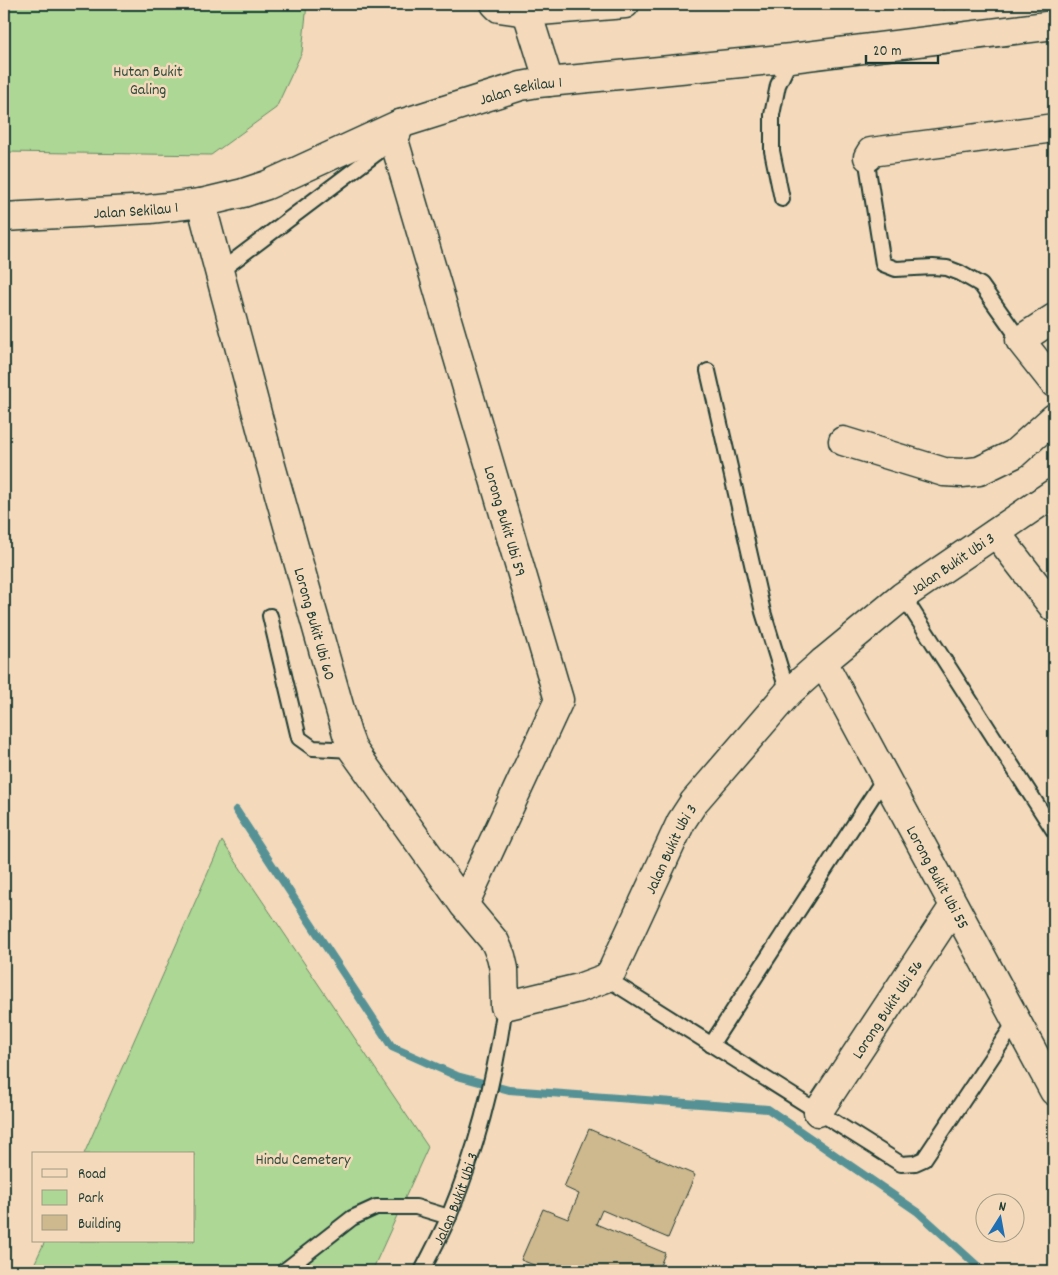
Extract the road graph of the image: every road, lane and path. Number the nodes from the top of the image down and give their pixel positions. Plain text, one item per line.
1 (495, 4) edge
2 (625, 4) edge
3 (527, 12) junction
4 (1054, 25) edge
5 (791, 58) junction
6 (549, 82) junction
7 (1054, 128) edge
8 (397, 132) junction
9 (868, 157) joint
10 (782, 199) dead end
11 (201, 203) junction
12 (4, 216) edge
13 (219, 272) junction
14 (1054, 318) edge
15 (1020, 340) junction
16 (708, 371) dead end
17 (1054, 383) edge
18 (1054, 418) edge
19 (844, 441) dead end
20 (1054, 492) edge
21 (996, 533) junction
22 (902, 596) junction
23 (1054, 608) edge
24 (270, 616) dead end
25 (823, 662) junction
26 (788, 693) junction
27 (353, 750) junction
28 (885, 777) junction
29 (1054, 831) edge
30 (464, 905) junction
31 (954, 906) junction
32 (606, 978) junction
33 (505, 1006) junction
34 (1016, 1021) junction
35 (711, 1045) junction
36 (1054, 1091) edge
37 (818, 1112) junction
38 (449, 1217) junction
39 (284, 1271) edge
40 (422, 1271) edge

1 - 3 street
2 - 3 street
3 - 6 street
4 - 5 street, Jalan Sekilau 1
5 - 6 street, Jalan Sekilau 1
5 - 10 lane
6 - 8 street, Jalan Sekilau 1
7 - 9 street
8 - 11 street, Jalan Sekilau 1
8 - 13 lane
8 - 30 street, Lorong Bukit Ubi 59
9 - 15 lane
11 - 12 street, Jalan Sekilau 1
11 - 13 street, Lorong Bukit Ubi 60
13 - 27 street, Lorong Bukit Ubi 60
14 - 15 street
15 - 17 street
16 - 26 lane
18 - 19 street
20 - 21 street, Jalan Bukit Ubi 3
21 - 22 street, Jalan Bukit Ubi 3
21 - 23 street
22 - 25 street, Jalan Bukit Ubi 3
22 - 29 lane
24 - 27 lane
25 - 26 street, Jalan Bukit Ubi 3
25 - 28 street, Lorong Bukit Ubi 55
26 - 32 street, Jalan Bukit Ubi 3
27 - 30 street, Lorong Bukit Ubi 60
28 - 31 street, Lorong Bukit Ubi 55
28 - 35 lane
30 - 33 street, Lorong Bukit Ubi 60
31 - 34 street, Lorong Bukit Ubi 55
31 - 37 street, Lorong Bukit Ubi 56
32 - 33 street
32 - 35 lane
33 - 38 lane, Jalan Bukit Ubi 3
34 - 36 street, Lorong Bukit Ubi 55
34 - 37 lane
35 - 37 lane
38 - 39 lane
38 - 40 lane, Jalan Bukit Ubi 3

